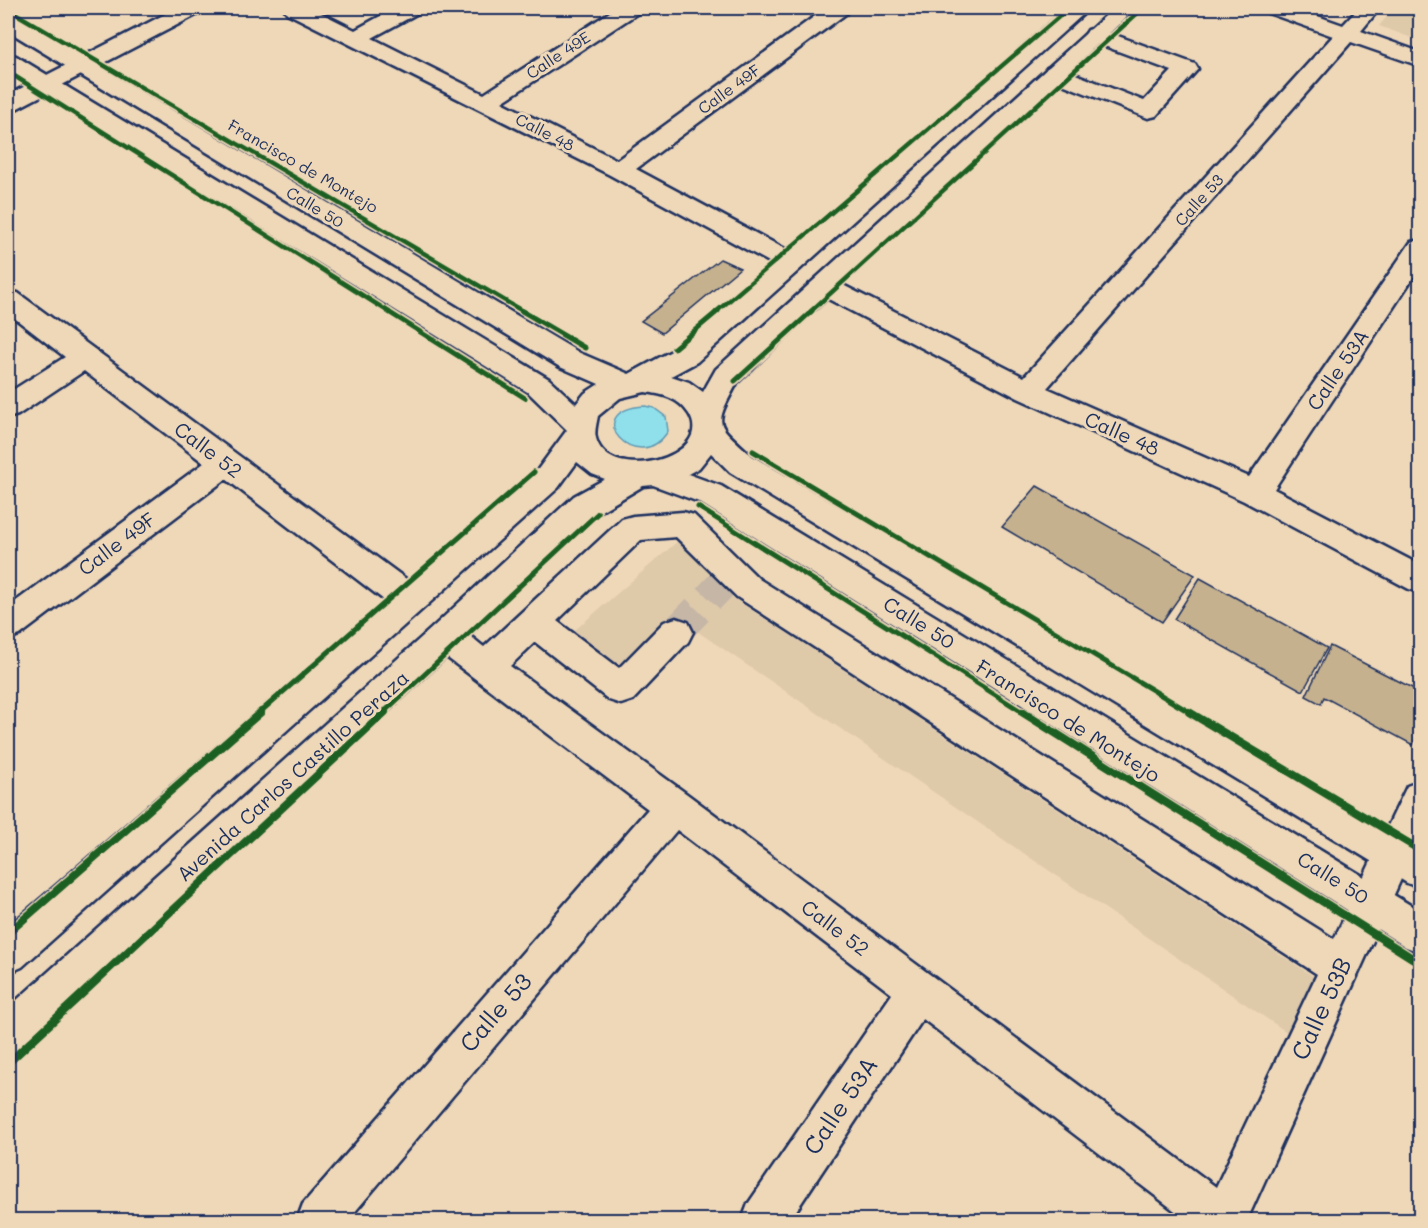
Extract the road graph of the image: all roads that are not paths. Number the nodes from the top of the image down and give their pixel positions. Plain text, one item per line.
1 (192, 8) edge
2 (295, 8) edge
3 (410, 8) edge
4 (630, 8) edge
5 (839, 8) edge
6 (1079, 8) edge
7 (1126, 8) edge
8 (1276, 8) edge
9 (1370, 8) edge
10 (8, 22) edge
11 (1348, 33) junction
12 (1096, 35) junction
13 (358, 37) junction
14 (1420, 59) edge
15 (8, 61) edge
16 (81, 66) junction
17 (1055, 73) junction
18 (45, 84) junction
19 (486, 102) junction
20 (8, 104) edge
21 (619, 170) junction
22 (1420, 248) edge
23 (791, 263) junction
24 (824, 286) junction
25 (8, 300) edge
26 (84, 357) junction
27 (630, 383) junction
28 (1028, 391) junction
29 (8, 408) edge
30 (706, 423) junction
31 (581, 430) junction
32 (226, 463) junction
33 (647, 475) junction
34 (1255, 493) junction
35 (1420, 580) edge
36 (409, 600) junction
37 (8, 625) edge
38 (543, 629) junction
39 (676, 632) tunnel mouth
40 (445, 637) junction
41 (486, 667) junction
42 (1420, 798) edge
43 (674, 806) junction
44 (1408, 862) edge
45 (1371, 902) junction
46 (1420, 933) edge
47 (8, 953) edge
48 (1342, 967) junction
49 (918, 991) junction
50 (8, 1035) edge
51 (319, 1221) edge
52 (764, 1221) edge
53 (1223, 1221) edge

1 - 16 main road
2 - 13 main road, Calle 48
3 - 13 main road
4 - 19 main road, Calle 49E
5 - 21 main road, Calle 49F
6 - 23 main road
7 - 12 main road
8 - 11 main road
9 - 11 main road, Calle 53
10 - 16 main road, Calle 50
11 - 14 main road
11 - 28 main road, Calle 53
12 - 17 main road
12 - 17 main road
13 - 19 main road, Calle 48
15 - 18 main road, Calle 50
16 - 18 main road
16 - 27 main road, Calle 50
17 - 24 main road
18 - 20 main road
18 - 31 main road, Calle 50
19 - 21 main road, Calle 48
21 - 23 main road, Calle 48
22 - 34 main road, Calle 53A
23 - 27 main road
24 - 28 main road, Calle 48
24 - 30 main road
25 - 26 main road, Calle 52
26 - 29 main road
26 - 32 main road, Calle 52
27 - 30 main road
27 - 31 main road
28 - 34 main road, Calle 48
30 - 33 main road
30 - 44 main road
31 - 33 main road
31 - 36 main road
32 - 36 main road, Calle 52
32 - 37 main road, Calle 49F
33 - 40 main road, Avenida Carlos Castillo Peraza
33 - 45 main road, Calle 50
34 - 35 main road, Calle 48
36 - 47 main road
38 - 39 main road
38 - 41 main road
38 - 48 main road
40 - 41 main road, Calle 52
40 - 50 main road, Avenida Carlos Castillo Peraza
41 - 43 main road, Calle 52
42 - 44 main road, Calle 53B
43 - 49 main road, Calle 52
43 - 51 main road, Calle 53
44 - 45 main road, Calle 53B
45 - 46 main road, Calle 50
45 - 48 main road, Calle 53B
48 - 53 main road, Calle 53B
49 - 52 main road, Calle 53A
49 - 53 main road, Calle 52

